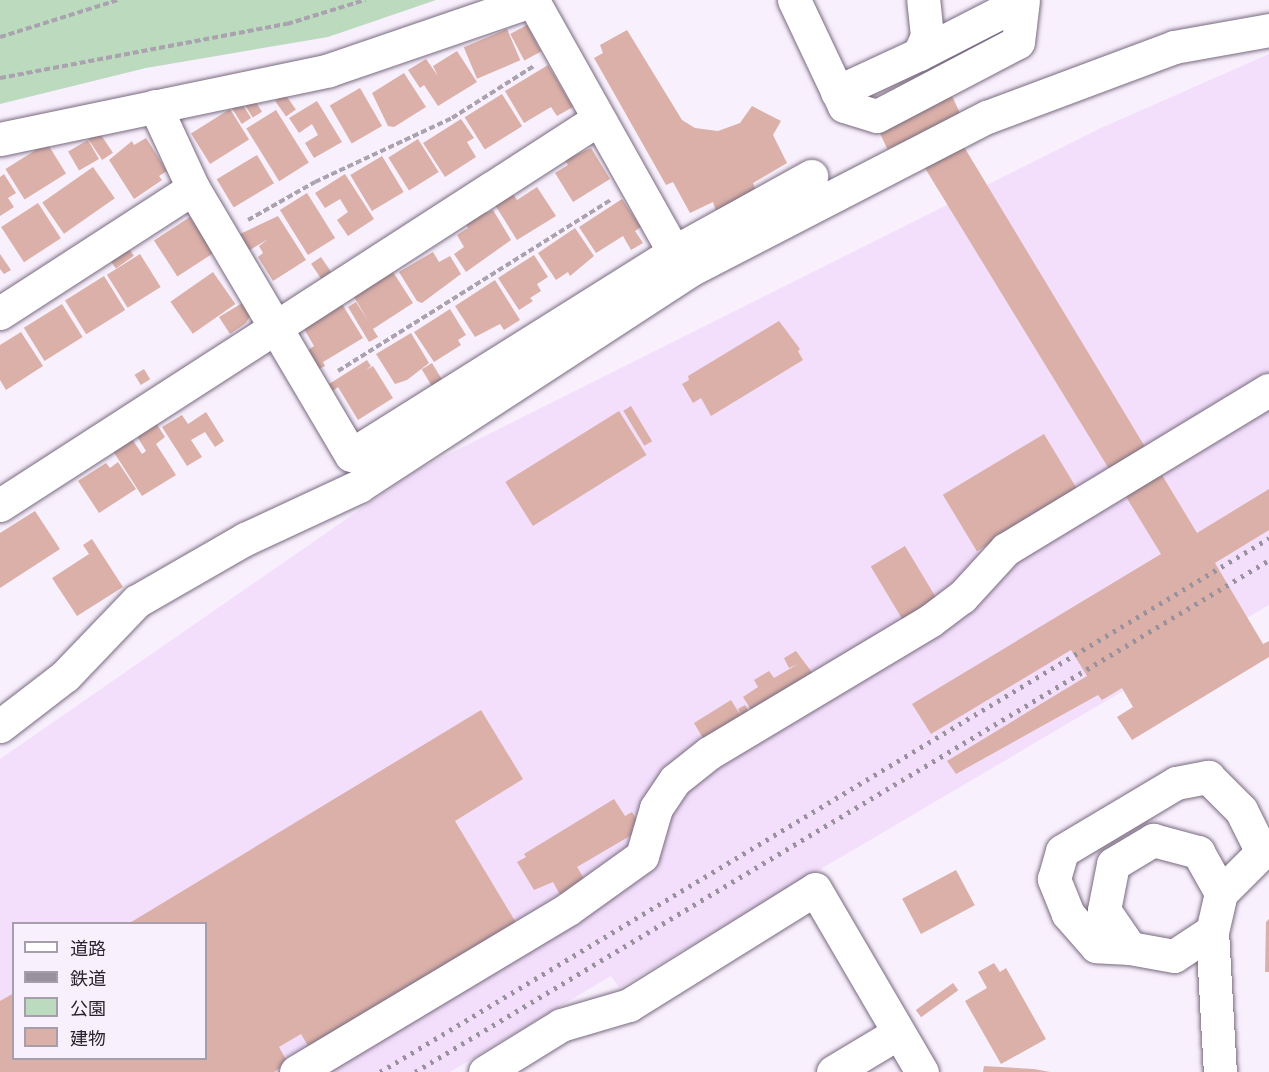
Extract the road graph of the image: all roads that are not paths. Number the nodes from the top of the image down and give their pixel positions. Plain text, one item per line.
1 (533, 0) edge
2 (794, 0) edge
3 (923, 0) edge
4 (1008, 0) edge
5 (1023, 0) edge
6 (1269, 30) edge
7 (919, 54) junction
8 (837, 92) junction
9 (155, 106) junction
10 (597, 120) junction
11 (0, 140) edge
12 (811, 176) dead end
13 (193, 188) junction
14 (674, 252) junction
15 (0, 313) edge
16 (276, 325) junction
17 (1269, 390) edge
18 (0, 504) edge
19 (0, 726) edge
20 (1221, 893) junction
21 (1212, 931) junction
22 (1130, 948) junction
23 (898, 1033) junction
24 (296, 1072) edge
25 (485, 1072) edge
26 (834, 1072) edge
27 (922, 1072) edge
28 (1220, 1072) edge

1 - 9 street
1 - 10 street
2 - 8 street
3 - 7 street
4 - 7 street
5 - 8 street
6 - 19 street
7 - 8 street
9 - 11 street
9 - 13 street
10 - 14 street
10 - 16 street
12 - 14 street
13 - 15 street
13 - 16 street
14 - 16 street
16 - 18 street
17 - 24 street
20 - 21 street
20 - 22 street
20 - 22 street
21 - 22 street
21 - 28 street
23 - 25 street
23 - 26 street
23 - 27 street

